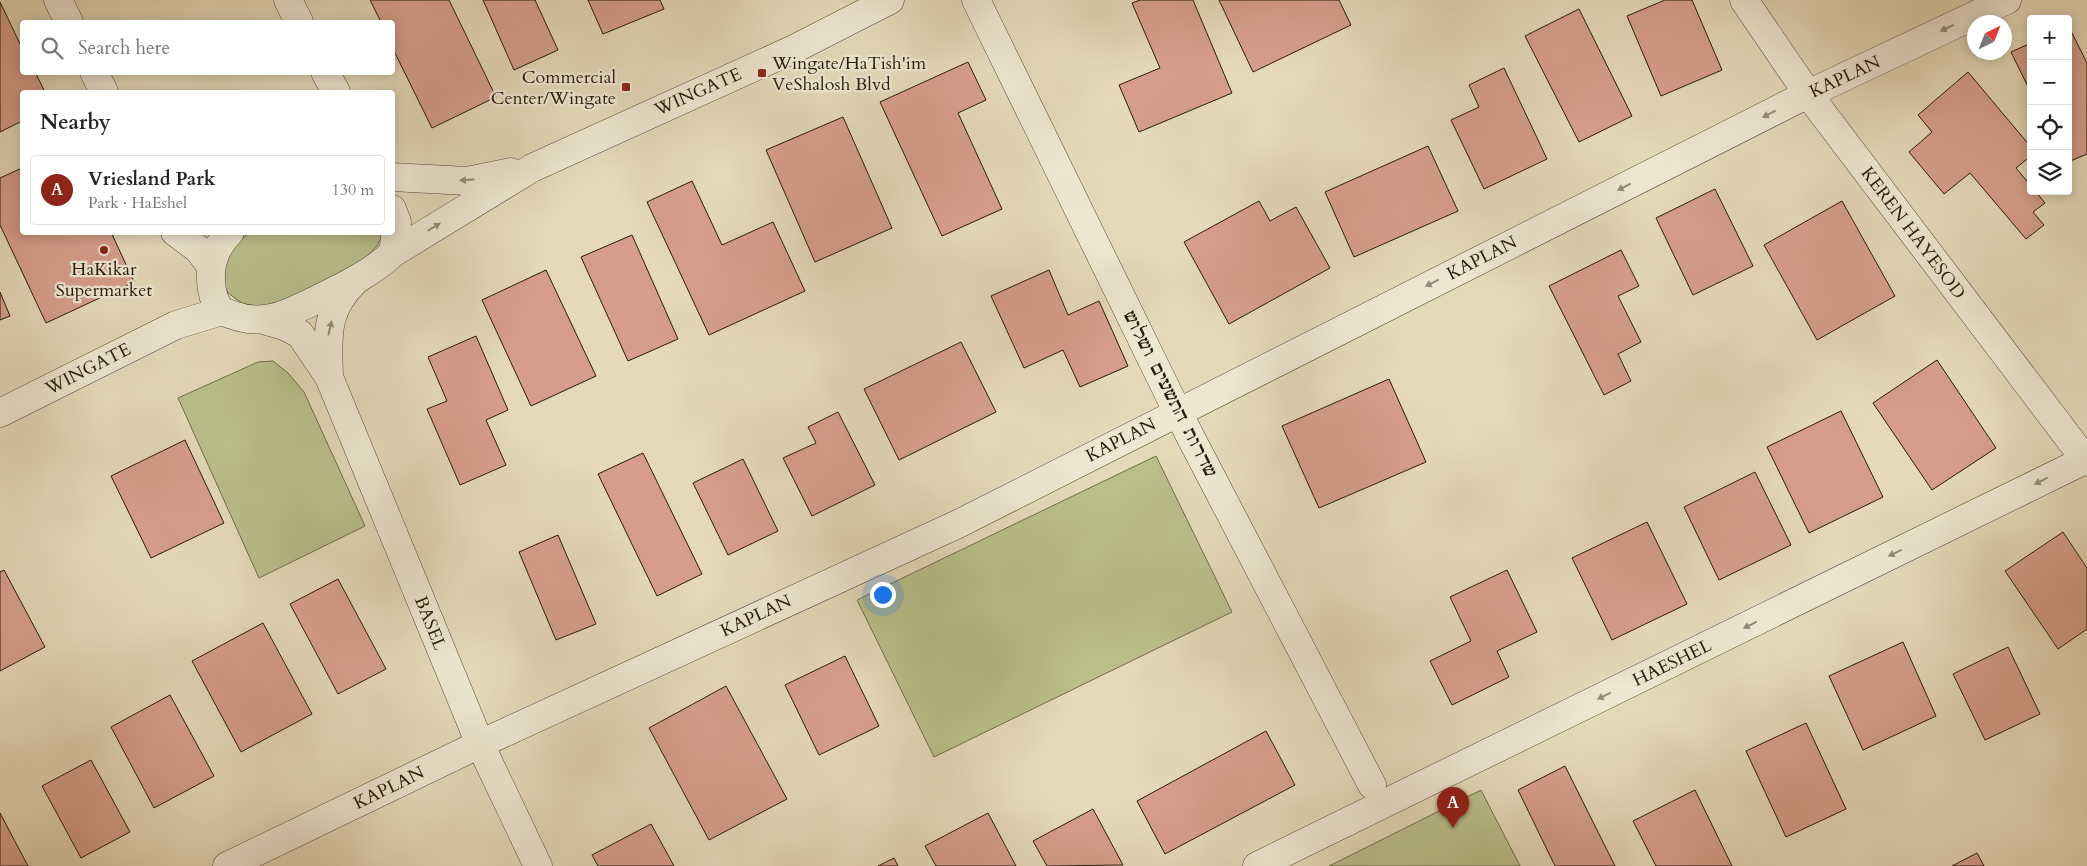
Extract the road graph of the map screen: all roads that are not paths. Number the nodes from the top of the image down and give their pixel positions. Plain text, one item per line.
1 (58, 0) edge
2 (288, 0) edge
3 (890, 0) edge
4 (976, 0) edge
5 (1744, 0) edge
6 (2007, 0) edge
7 (69, 20) edge
8 (298, 20) edge
9 (96, 75) edge
10 (327, 75) edge
11 (103, 90) edge
12 (335, 90) edge
13 (1808, 94) junction
14 (532, 168) junction
15 (399, 175) edge
16 (395, 219) edge
17 (395, 232) edge
18 (179, 235) edge
19 (228, 235) edge
20 (395, 235) edge
21 (393, 253) junction
22 (359, 278) junction
23 (214, 289) junction
24 (264, 320) junction
25 (329, 377) junction
26 (1177, 411) junction
27 (0, 413) edge
28 (2086, 460) edge
29 (480, 744) junction
30 (1372, 785) dead end
31 (227, 866) edge
32 (538, 866) edge
33 (1256, 866) edge

1 - 7 street
2 - 8 street
3 - 14 street, WINGATE
4 - 26 street, שדרות התשעים ושלוש
5 - 13 street, KEREN HAYESOD
6 -> 13 street, KAPLAN
9 - 11 street
10 - 12 street
13 -> 26 street, KAPLAN
13 - 28 street, KEREN HAYESOD
14 -> 15 street, WINGATE
21 -> 14 street, WINGATE
16 - 17 street
18 - 23 street
19 - 23 street
20 - 21 street
21 - 22 street, WINGATE
22 - 24 street
25 -> 22 street, BASEL
23 - 24 street
23 - 27 street, WINGATE
24 - 25 street, BASEL
25 - 29 street, BASEL
26 - 29 street, KAPLAN
26 - 30 street, שדרות התשעים ושלוש
28 -> 33 street, HAESHEL
29 - 31 street, KAPLAN
29 - 32 street, BASEL

